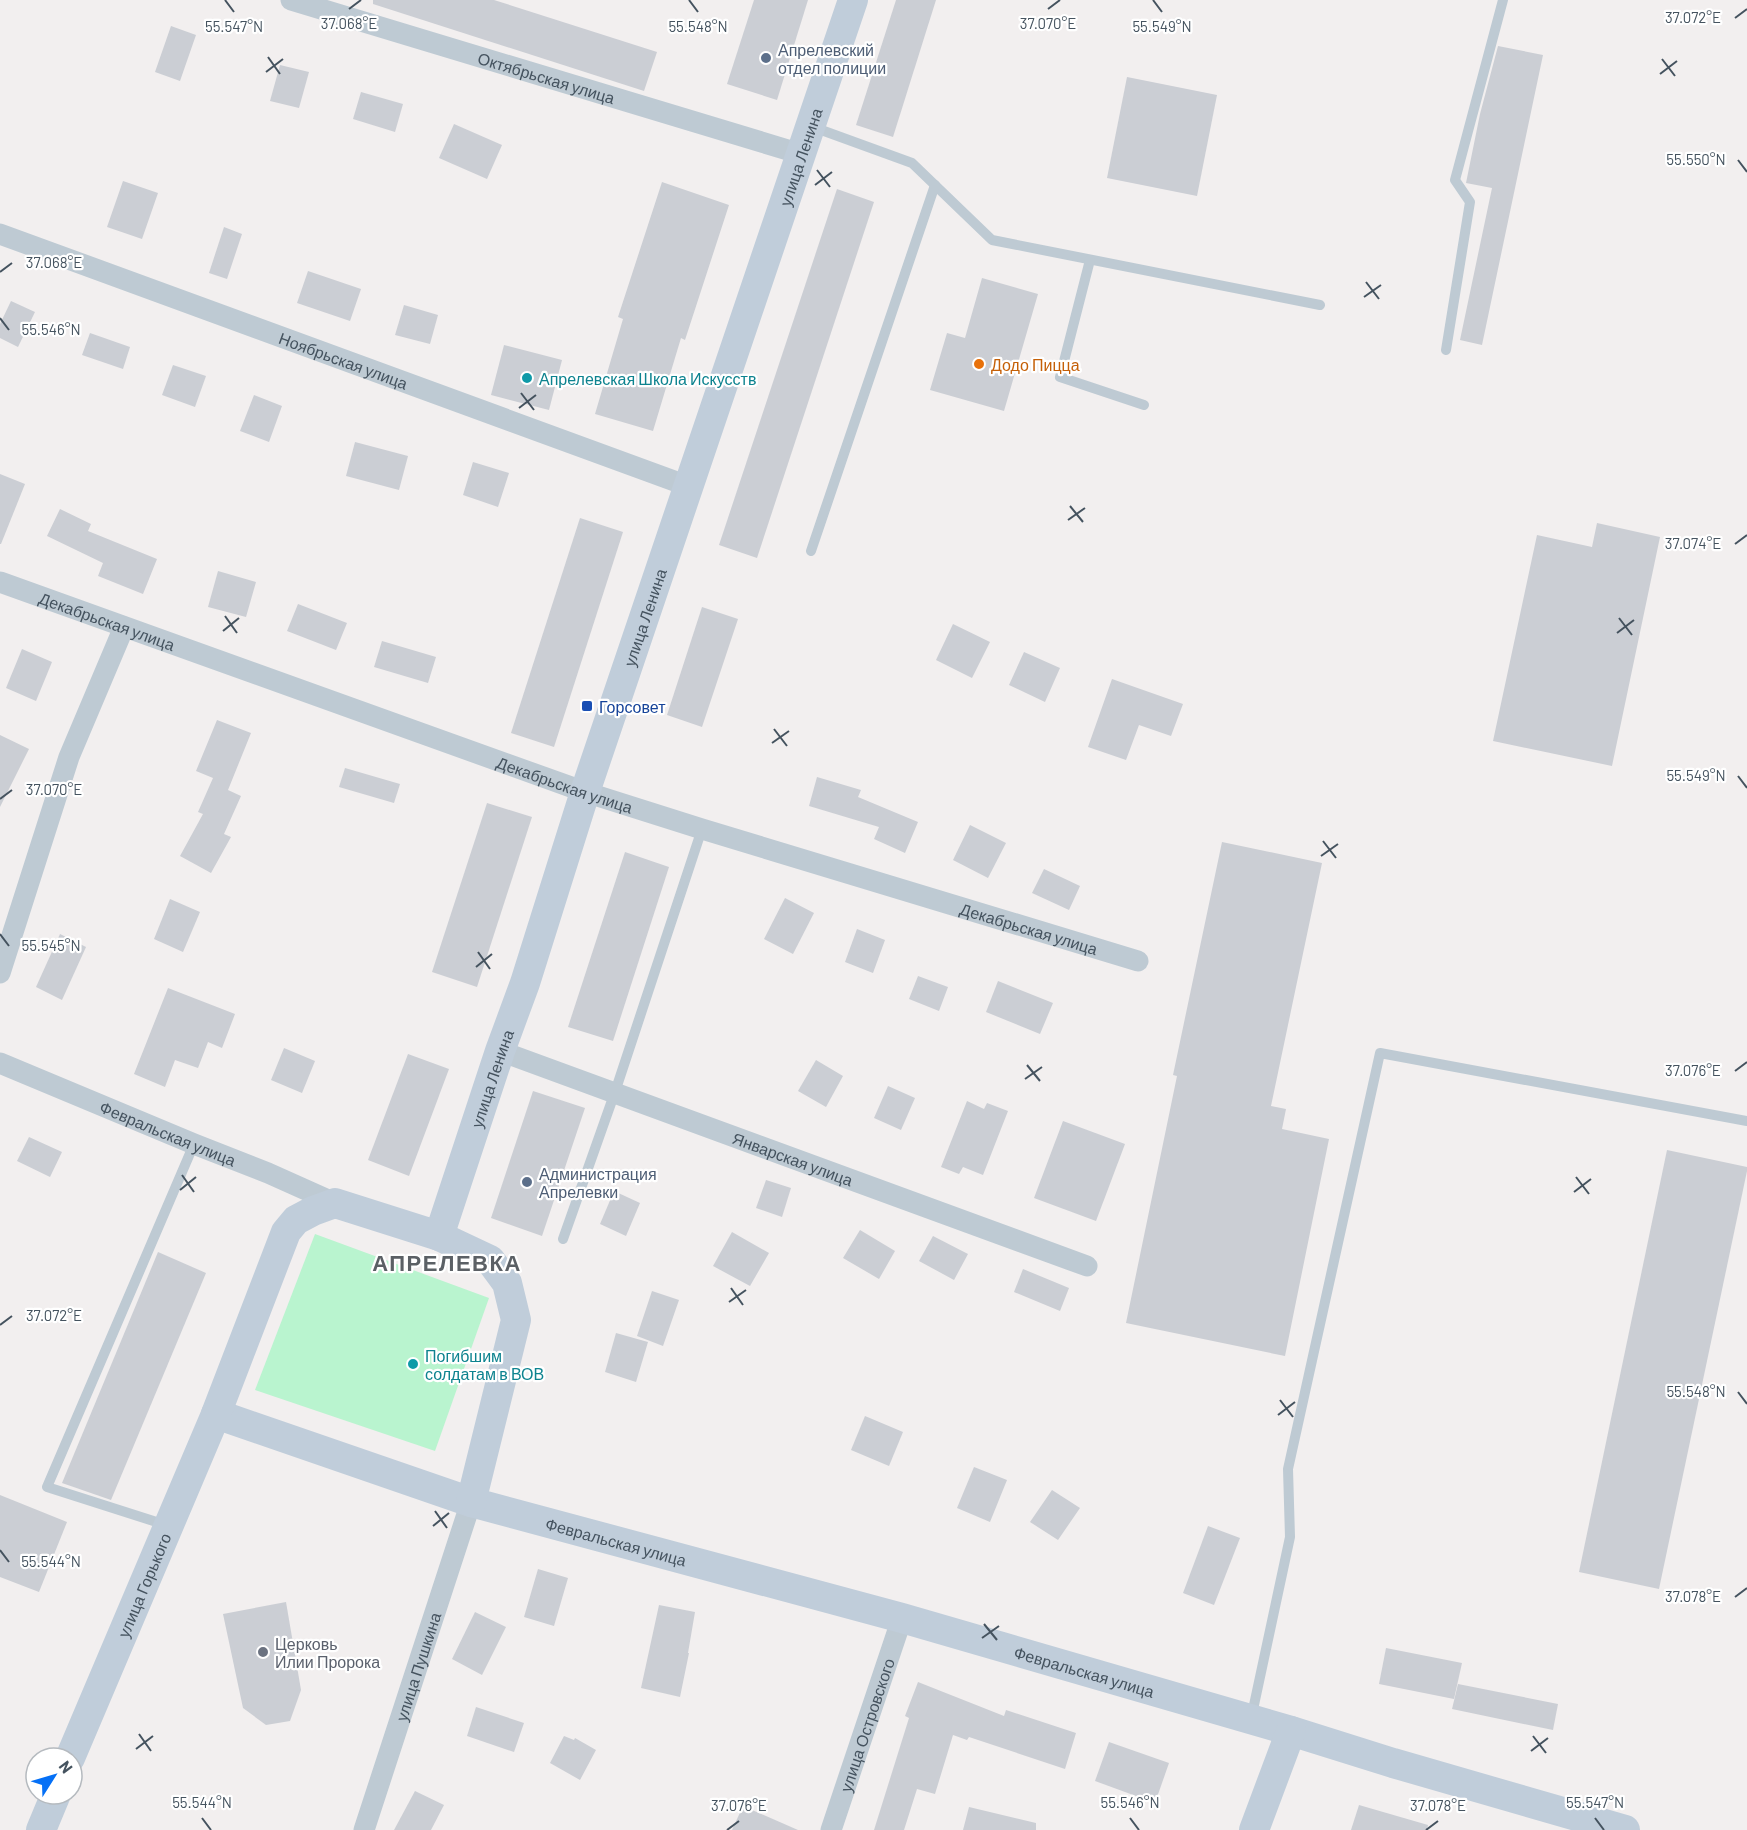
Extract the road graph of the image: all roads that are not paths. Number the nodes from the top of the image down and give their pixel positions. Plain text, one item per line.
1 (291, 0) edge
2 (853, 0) edge
3 (1503, 0) edge
4 (806, 140) junction
5 (935, 185) junction
6 (0, 234) edge
7 (1090, 260) junction
8 (1320, 305) dead end
9 (1446, 350) dead end
10 (1144, 405) dead end
11 (688, 486) junction
12 (811, 551) dead end
13 (0, 582) edge
14 (124, 627) junction
15 (585, 792) junction
16 (702, 830) junction
17 (1138, 961) dead end
18 (0, 973) edge
19 (500, 1051) junction
20 (2, 1068) edge
21 (615, 1092) junction
22 (1747, 1121) edge
23 (194, 1144) junction
24 (335, 1203) junction
25 (439, 1236) junction
26 (563, 1239) dead end
27 (1087, 1266) dead end
28 (216, 1414) junction
29 (471, 1502) junction
30 (169, 1526) junction
31 (902, 1618) junction
32 (1251, 1719) junction
33 (1291, 1731) junction
34 (75, 1746) edge
35 (51, 1806) edge
36 (41, 1830) edge
37 (364, 1830) edge
38 (831, 1830) edge
39 (1254, 1830) edge
40 (1624, 1830) edge

1 - 4 street, Октябрьская улица
2 - 4 main road, улица Ленина
3 - 9 lane
4 - 5 lane
4 - 11 main road, улица Ленина
5 - 7 lane
5 - 12 lane
6 - 11 street, Ноябрьская улица
7 - 8 lane
7 - 10 lane
11 - 15 main road, улица Ленина
13 - 14 street, Декабрьская улица
14 - 15 street, Декабрьская улица
14 - 18 street
15 - 16 street, Декабрьская улица
15 - 19 main road, улица Ленина
16 - 17 street, Декабрьская улица
16 - 21 lane
19 - 21 street, Январская улица
19 - 25 main road, улица Ленина
20 - 23 street, Февральская улица
21 - 26 lane
21 - 27 street, Январская улица
22 - 32 lane
23 - 24 street, Февральская улица
23 - 30 lane
24 - 25 main road
24 - 28 main road, улица Горького
25 - 29 main road
28 - 29 main road, Февральская улица
28 - 30 main road, улица Горького
29 - 31 main road, Февральская улица
29 - 37 street, улица Пушкина
30 - 34 main road, улица Горького
31 - 32 main road, Февральская улица
31 - 38 street, улица Островского
32 - 33 main road, Февральская улица
33 - 39 main road
33 - 40 main road, Февральская улица
35 - 36 main road

